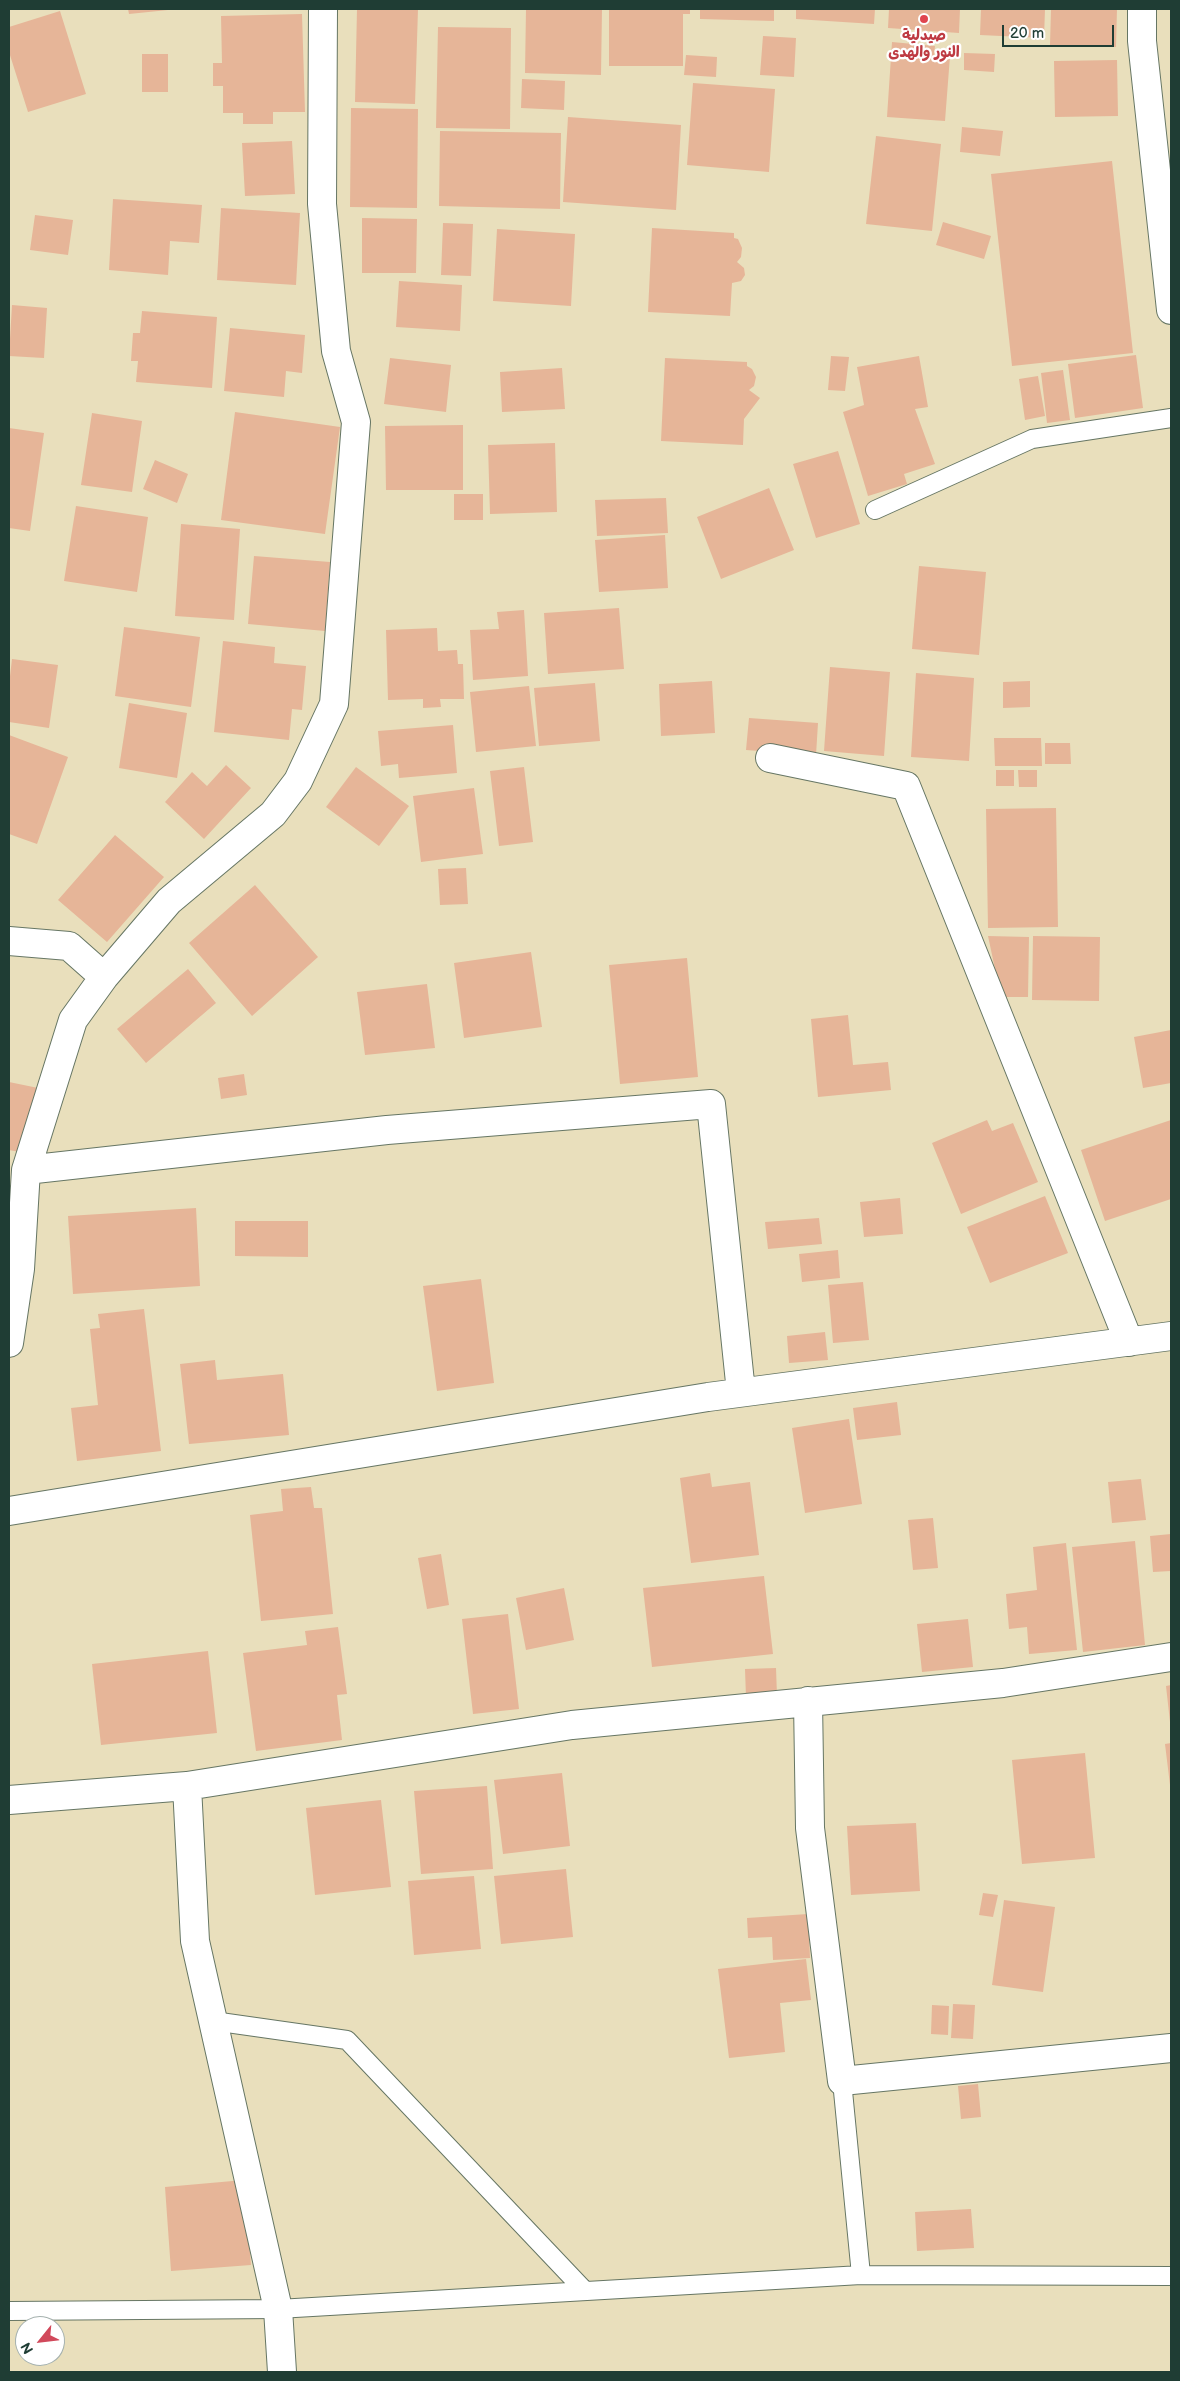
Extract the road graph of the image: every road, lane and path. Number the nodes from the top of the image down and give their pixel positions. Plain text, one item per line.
1 (323, 9) edge
2 (1142, 9) edge
3 (1171, 310) edge
4 (1171, 418) edge
5 (875, 510) dead end
6 (770, 758) dead end
7 (9, 942) edge
8 (104, 977) junction
9 (26, 1170) junction
10 (14, 1268) edge
11 (1171, 1336) edge
12 (9, 1342) edge
13 (1129, 1342) junction
14 (741, 1392) junction
15 (9, 1511) edge
16 (1171, 1657) edge
17 (808, 1701) junction
18 (187, 1786) junction
19 (9, 1800) edge
20 (213, 2021) junction
21 (1171, 2048) edge
22 (842, 2082) junction
23 (861, 2275) junction
24 (1171, 2276) edge
25 (585, 2291) junction
26 (278, 2309) junction
27 (9, 2311) edge
28 (282, 2372) edge

1 - 8 street
2 - 3 street
4 - 5 lane
6 - 13 street
7 - 8 street
8 - 9 street
9 - 10 street
9 - 14 street
10 - 12 street
11 - 13 street
13 - 14 street
14 - 15 street
16 - 17 street
17 - 18 street
17 - 22 street
18 - 19 street
18 - 20 street
20 - 25 lane
20 - 26 street
21 - 22 street
22 - 23 lane
23 - 24 lane
23 - 25 lane
25 - 26 lane
26 - 27 lane
26 - 28 street

